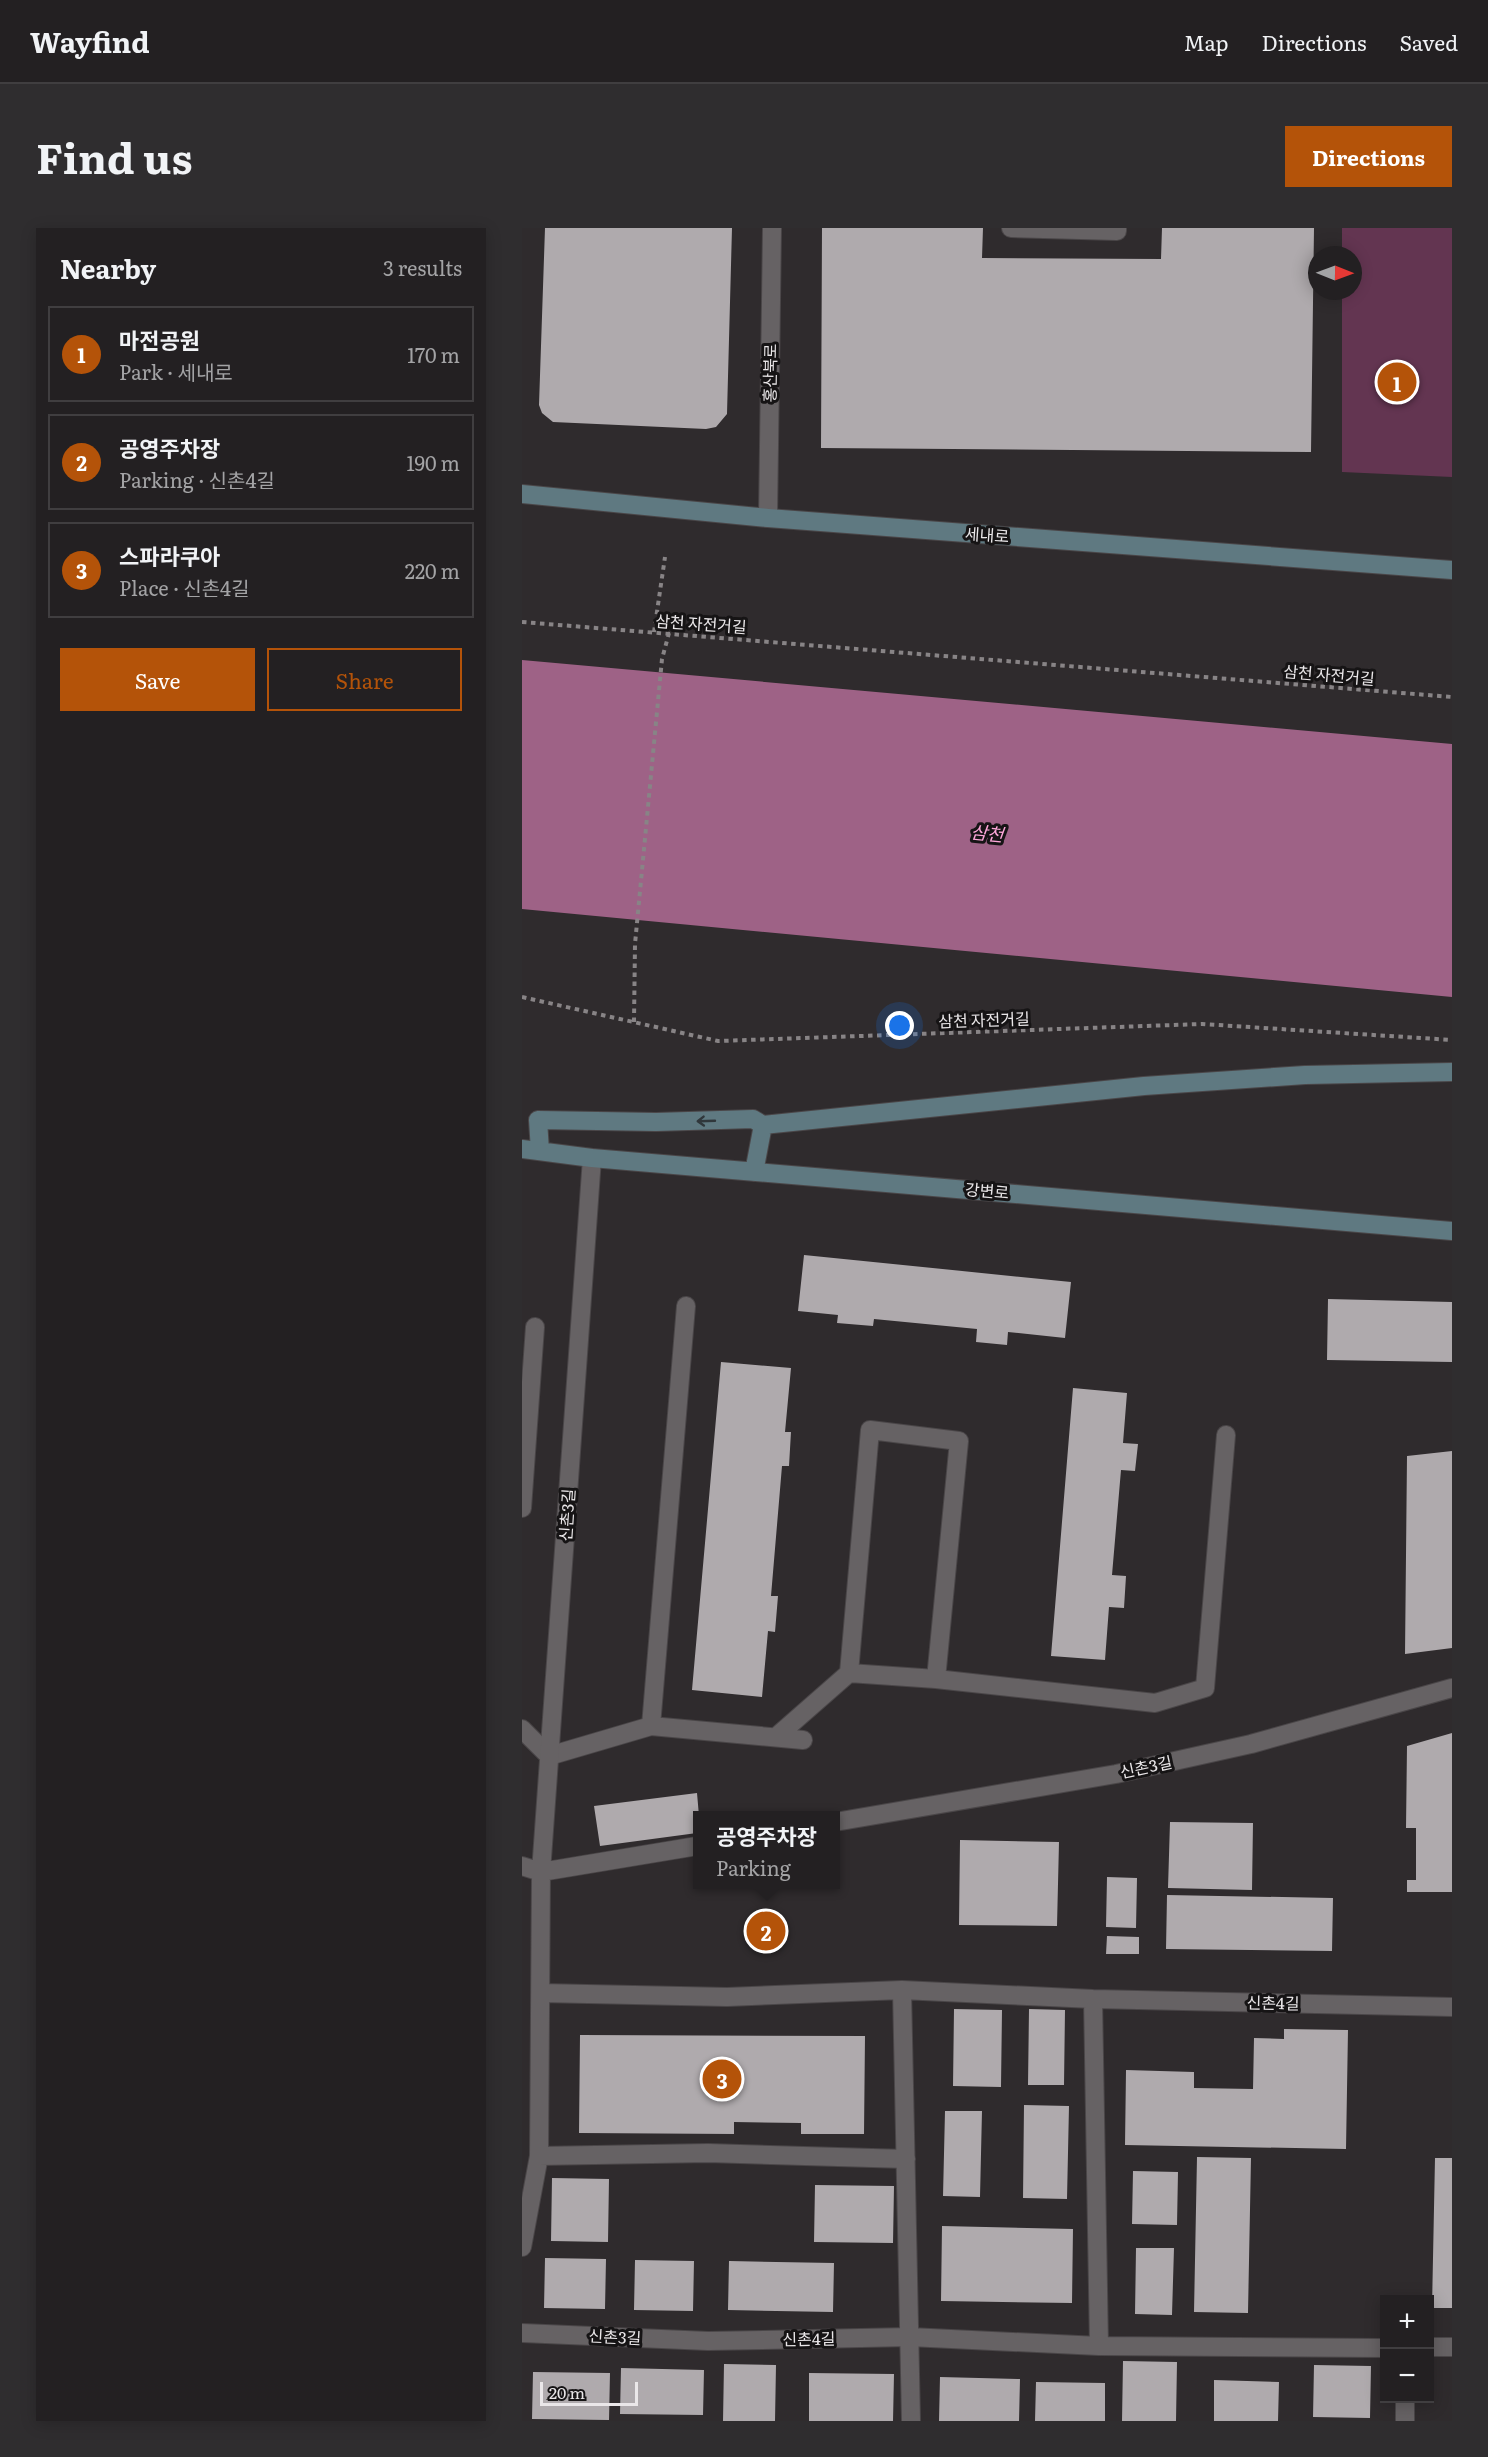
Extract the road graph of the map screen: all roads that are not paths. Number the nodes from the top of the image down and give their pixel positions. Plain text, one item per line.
1 (772, 228) edge
2 (1011, 228) edge
3 (1117, 228) edge
4 (522, 494) edge
5 (768, 518) junction
6 (1452, 570) edge
7 (1452, 1072) edge
8 (763, 1125) junction
9 (531, 1150) edge
10 (592, 1158) junction
11 (754, 1172) junction
12 (1452, 1231) edge
13 (686, 1306) dead end
14 (535, 1327) dead end
15 (1226, 1435) dead end
16 (522, 1508) edge
17 (849, 1673) junction
18 (936, 1679) junction
19 (1452, 1688) edge
20 (651, 1726) junction
21 (522, 1729) edge
22 (776, 1737) junction
23 (803, 1740) dead end
24 (549, 1756) junction
25 (840, 1821) edge
26 (693, 1847) edge
27 (522, 1866) edge
28 (541, 1872) junction
29 (902, 1990) junction
30 (541, 1993) junction
31 (1093, 1999) junction
32 (1452, 2007) edge
33 (539, 2156) junction
34 (906, 2159) junction
35 (522, 2247) edge
36 (522, 2332) edge
37 (910, 2337) junction
38 (708, 2341) joint
39 (1099, 2346) junction
40 (1452, 2347) edge
41 (1380, 2348) edge
42 (1434, 2348) edge
43 (1405, 2403) edge
44 (911, 2421) edge
45 (1405, 2421) edge

1 - 5 street, 홍산북로
2 - 3 street
4 - 5 street, 세내로
5 - 6 street, 세내로
7 - 8 street
8 -> 9 street
8 - 11 street
9 - 10 street, 강변로
10 - 11 street, 강변로
10 - 24 street, 신촌3길
11 - 12 street, 강변로
13 - 20 street
14 - 16 street
15 - 18 street
17 - 18 street
17 - 18 street
17 - 22 street
19 - 25 street, 신촌3길
20 - 22 street
20 - 24 street
21 - 24 street
22 - 23 street
24 - 28 street, 신촌3길
26 - 28 street
27 - 28 street
28 - 30 street, 신촌3길
29 - 30 street, 신촌4길
29 - 31 street, 신촌4길
29 - 34 street
30 - 33 street, 신촌3길
31 - 32 street, 신촌4길
31 - 39 street
33 - 34 street
33 - 35 street, 신촌3길
34 - 37 street
36 - 38 street, 신촌3길
37 - 38 street, 신촌4길
37 - 39 street, 신촌4길
37 - 44 street
39 - 41 street, 신촌4길
40 - 42 street
43 - 45 street

